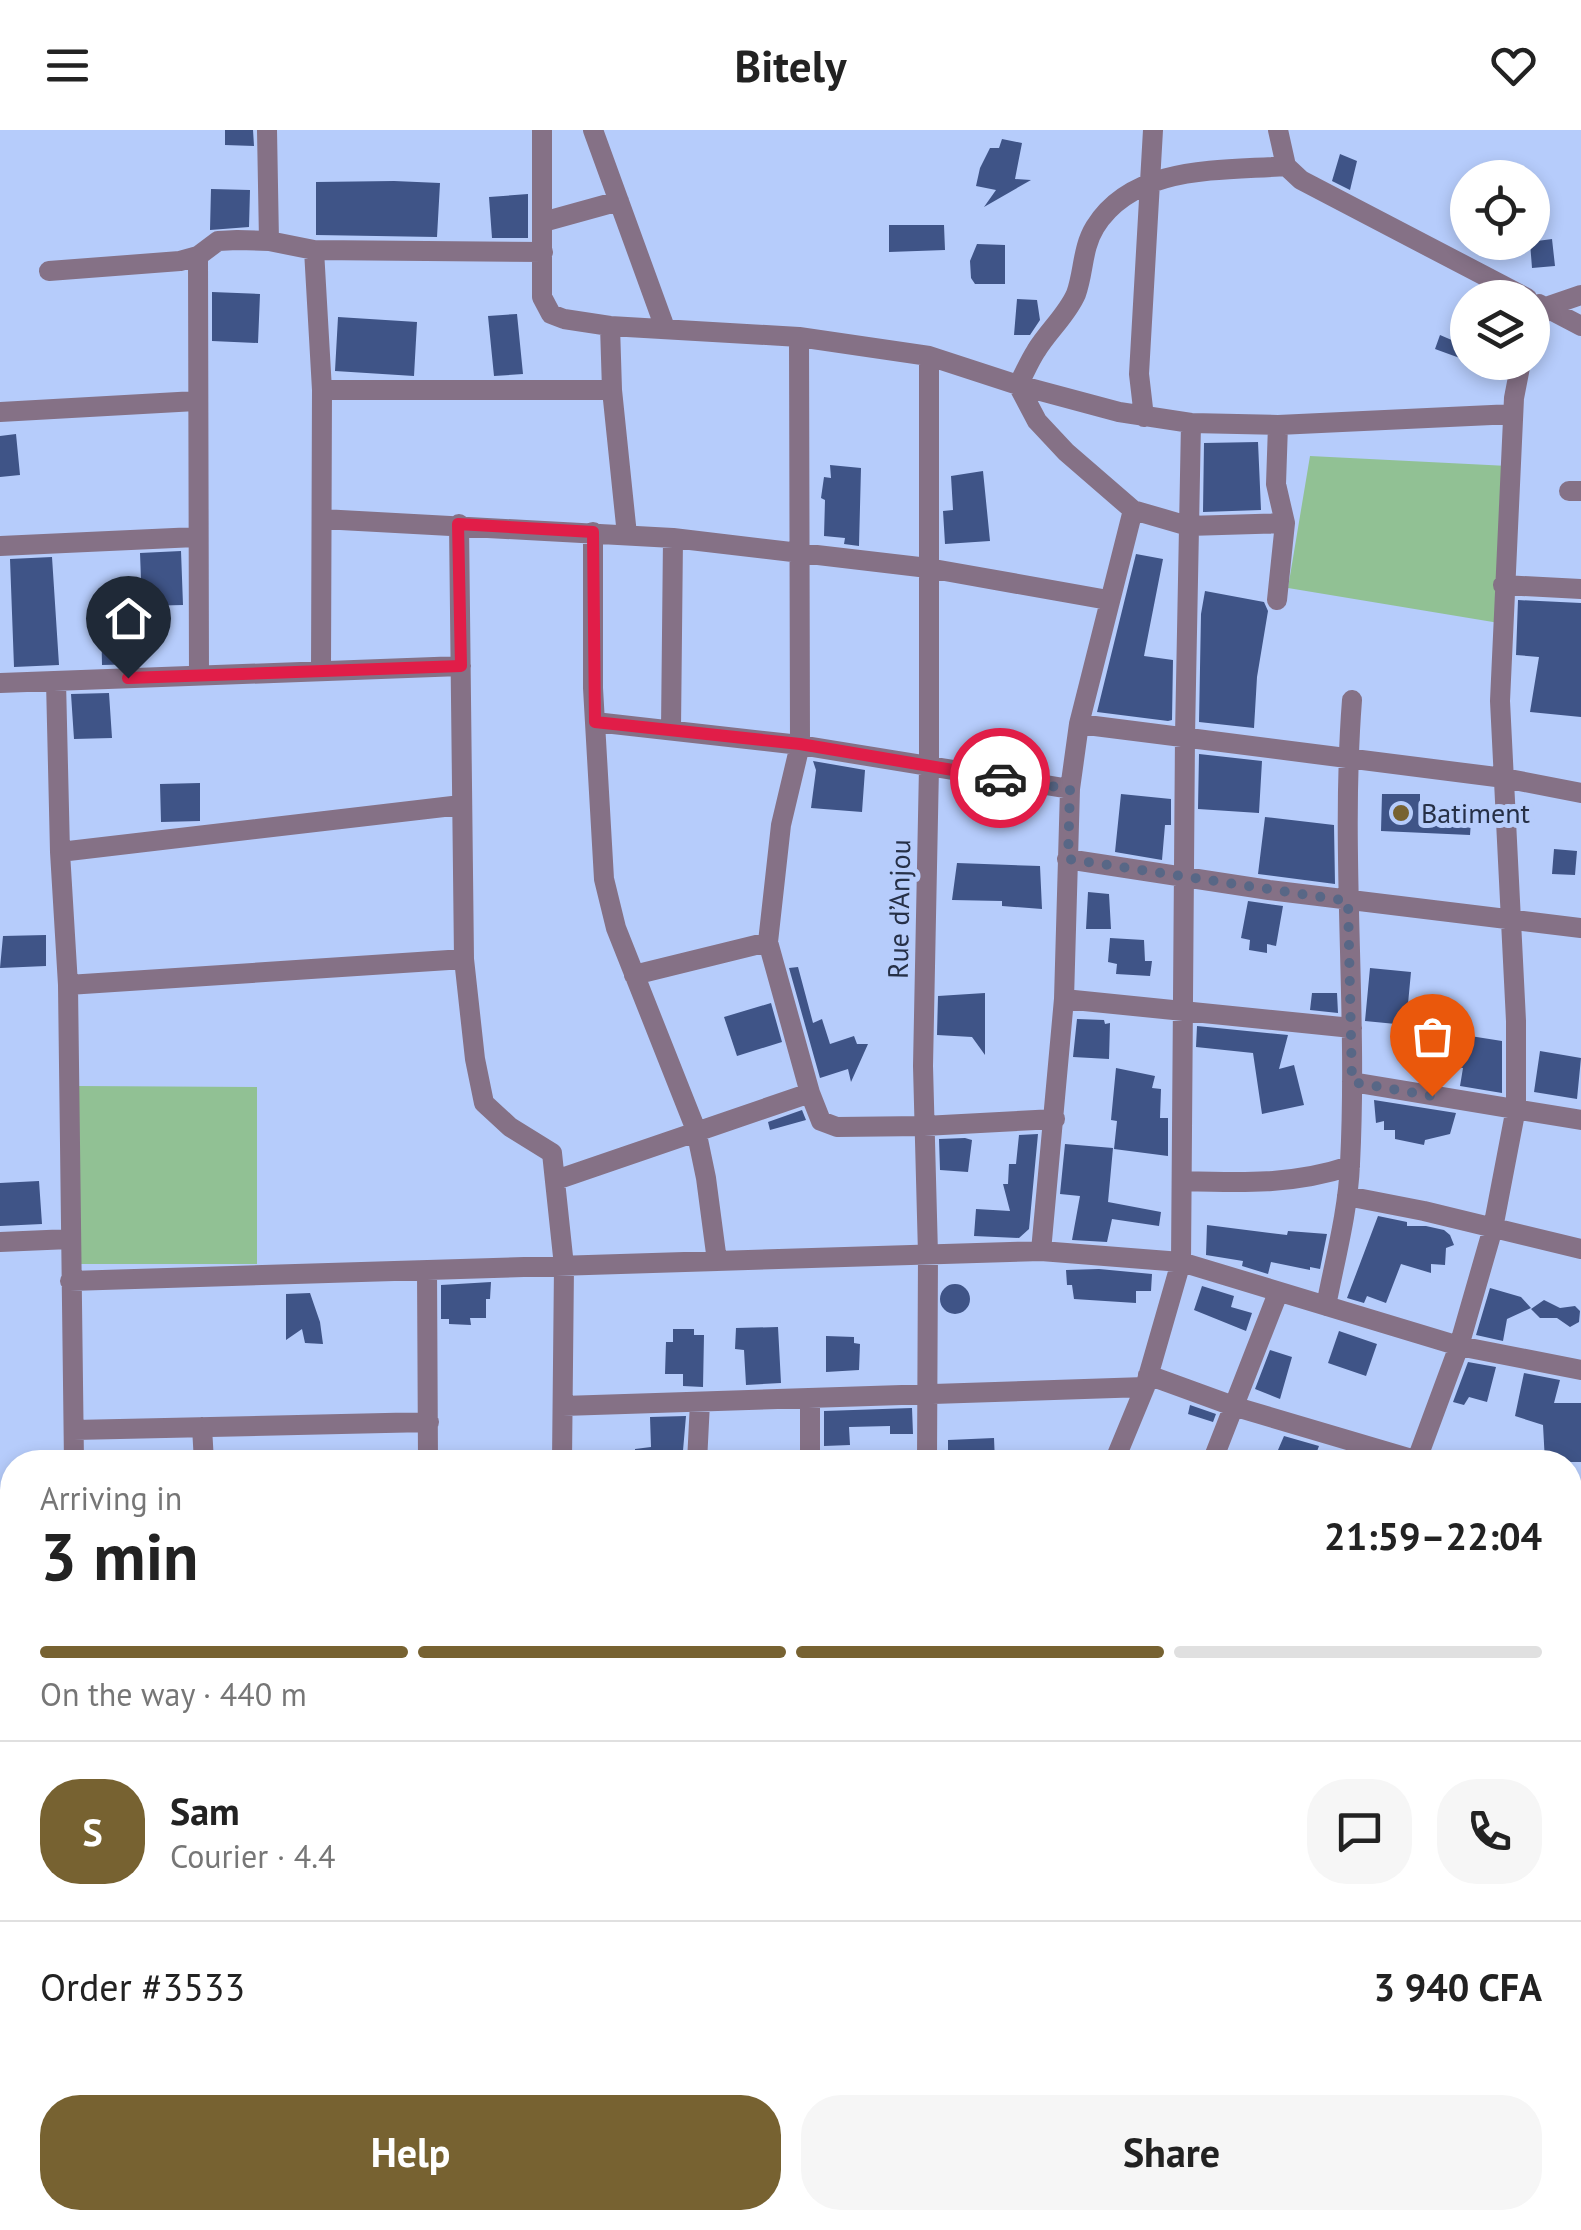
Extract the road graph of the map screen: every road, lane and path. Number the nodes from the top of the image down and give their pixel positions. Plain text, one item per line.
1 (267, 130) edge
2 (542, 130) edge
3 (593, 130) edge
4 (1152, 130) edge
5 (1278, 130) edge
6 (1286, 166) junction
7 (1147, 182) junction
8 (618, 200) junction
9 (543, 222) junction
10 (269, 241) junction
11 (314, 250) junction
12 (543, 252) junction
13 (198, 256) junction
14 (49, 272) dead end
15 (1493, 280) edge
16 (1581, 295) edge
17 (1550, 300) edge
18 (1550, 310) edge
19 (610, 326) junction
20 (1581, 326) edge
21 (664, 328) junction
22 (799, 337) junction
23 (928, 356) junction
24 (1518, 380) edge
25 (1018, 385) junction
26 (322, 390) junction
27 (612, 390) junction
28 (196, 401) junction
29 (0, 412) edge
30 (1513, 414) junction
31 (1144, 417) junction
32 (1191, 422) junction
33 (1278, 425) junction
34 (1134, 510) junction
35 (322, 519) junction
36 (1285, 523) junction
37 (458, 524) junction
38 (1188, 526) junction
39 (593, 532) junction
40 (626, 535) junction
41 (196, 537) junction
42 (673, 538) junction
43 (0, 546) edge
44 (799, 552) junction
45 (928, 568) junction
46 (1503, 585) junction
47 (1581, 588) edge
48 (1108, 600) junction
49 (1277, 600) dead end
50 (461, 666) junction
51 (321, 671) junction
52 (200, 676) junction
53 (56, 681) junction
54 (0, 683) edge
55 (1352, 700) dead end
56 (595, 722) junction
57 (1079, 724) junction
58 (671, 729) junction
59 (1185, 736) junction
60 (800, 744) junction
61 (1348, 758) junction
62 (929, 767) junction
63 (1504, 778) junction
64 (1070, 789) junction
65 (1581, 793) edge
66 (461, 805) junction
67 (60, 852) junction
68 (1068, 859) junction
69 (1186, 877) junction
70 (1348, 901) junction
71 (1509, 918) junction
72 (1581, 928) edge
73 (768, 942) junction
74 (464, 959) junction
75 (634, 975) junction
76 (68, 984) junction
77 (1064, 999) junction
78 (1182, 1012) junction
79 (1352, 1028) junction
80 (1352, 1082) junction
81 (810, 1094) junction
82 (1516, 1108) junction
83 (1055, 1119) junction
84 (1581, 1120) edge
85 (924, 1126) junction
86 (696, 1130) junction
87 (1350, 1166) junction
88 (556, 1180) junction
89 (1182, 1181) junction
90 (1347, 1196) junction
91 (1492, 1228) junction
92 (70, 1239) junction
93 (0, 1242) edge
94 (1581, 1249) edge
95 (1041, 1252) junction
96 (928, 1254) junction
97 (717, 1261) junction
98 (1182, 1262) junction
99 (564, 1266) junction
100 (426, 1270) junction
101 (70, 1281) junction
102 (1278, 1294) junction
103 (1326, 1306) junction
104 (1459, 1346) junction
105 (1581, 1370) edge
106 (1146, 1381) junction
107 (927, 1394) junction
108 (810, 1398) junction
109 (700, 1402) junction
110 (564, 1406) junction
111 (1236, 1407) junction
112 (429, 1422) junction
113 (202, 1427) junction
114 (74, 1430) junction
115 (74, 1450) edge
116 (203, 1450) edge
117 (428, 1450) edge
118 (562, 1450) edge
119 (698, 1450) edge
120 (810, 1450) edge
121 (927, 1450) edge
122 (1119, 1450) edge
123 (1217, 1450) edge
124 (1378, 1450) edge
125 (1422, 1450) edge

1 - 10 street
2 - 9 street
3 - 8 street
4 - 7 street
5 - 6 street
6 - 7 street
6 - 15 street
7 - 25 street
7 - 31 street
8 - 9 street
8 - 21 street
9 - 12 street
10 - 11 street
10 - 13 street
11 - 12 street
11 - 26 street
12 - 19 street
13 - 14 street
13 - 28 street
16 - 17 street
18 - 20 street
19 - 21 street
19 - 27 street
21 - 22 street
22 - 23 street
22 - 44 street
23 - 25 street
23 - 45 street, Rue d’Anjou
24 - 30 street
25 - 31 street
25 - 34 street
26 - 27 street
26 - 35 street
27 - 40 street
28 - 29 street
28 - 41 street
30 - 33 street
30 - 46 street
31 - 32 street
32 - 33 street
32 - 38 street
33 - 36 street
34 - 38 street
34 - 48 street
35 - 37 street
35 - 51 street
36 - 38 street
36 - 49 street
37 - 39 street
37 - 50 street
38 - 59 street
39 - 40 street
39 - 56 street
40 - 42 street
41 - 43 street
41 - 52 street
42 - 44 street
42 - 58 street
44 - 45 street
44 - 60 street
45 - 48 street
45 - 62 street, Rue d’Anjou
46 - 47 street
46 - 63 street
48 - 57 street
50 - 51 street
50 - 66 street
51 - 52 street
52 - 53 street
53 - 54 street
53 - 67 street
55 - 61 street
56 - 58 street
56 - 75 street
57 - 59 street
57 - 64 street
58 - 60 street
59 - 61 street
59 - 69 street
60 - 62 street
60 - 73 street
61 - 63 street
61 - 70 street
62 - 64 street
62 - 85 street, Rue d’Anjou
63 - 65 street
63 - 71 street
64 - 68 street
66 - 67 street
66 - 74 street
67 - 76 street
68 - 69 street
68 - 77 street
69 - 70 street
69 - 78 street
70 - 71 street
70 - 79 street
71 - 72 street
71 - 82 street
73 - 75 street
73 - 81 street
74 - 76 street
74 - 88 street
75 - 86 street
76 - 92 street
77 - 78 street
77 - 83 street
78 - 79 street
78 - 89 street
79 - 80 street
80 - 82 street
80 - 87 street
81 - 85 street
81 - 86 street
82 - 84 street
82 - 91 street
83 - 85 street
83 - 95 street
85 - 96 street, Rue d’Anjou
86 - 88 street
86 - 97 street
87 - 89 street
87 - 90 street
88 - 99 street
89 - 98 street
90 - 91 street
90 - 103 street
91 - 94 street
91 - 104 street
92 - 93 street
92 - 101 street
95 - 96 street
95 - 98 street
96 - 97 street
96 - 107 street, Rue d’Anjou
97 - 99 street
98 - 102 street
98 - 106 street
99 - 100 street
99 - 110 street
100 - 101 street
100 - 112 street
101 - 114 street
102 - 103 street
102 - 111 street
103 - 104 street
104 - 105 street
104 - 125 street
106 - 107 street
106 - 111 street
106 - 122 street
107 - 108 street
107 - 121 street, Rue d’Anjou
108 - 109 street
108 - 120 street
109 - 110 street
109 - 119 street
110 - 118 street
111 - 123 street
111 - 124 street
112 - 113 street
112 - 117 street
113 - 114 street
113 - 116 street
114 - 115 street

